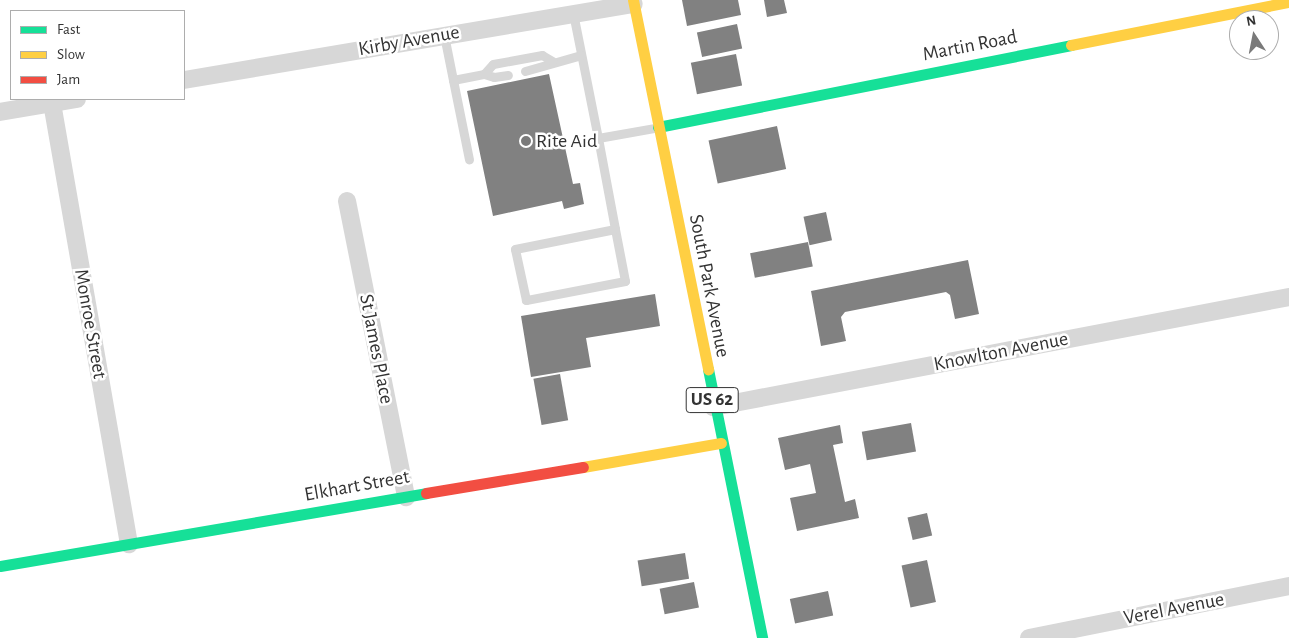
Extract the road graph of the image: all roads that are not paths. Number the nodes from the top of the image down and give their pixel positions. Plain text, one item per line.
1 (633, 2) edge
2 (1289, 2) edge
3 (573, 13) junction
4 (444, 35) junction
5 (581, 55) junction
6 (552, 61) junction
7 (525, 71) dead end
8 (484, 74) junction
9 (508, 75) dead end
10 (185, 80) edge
11 (453, 80) junction
12 (71, 100) edge
13 (52, 103) junction
14 (0, 112) edge
15 (658, 127) junction
16 (598, 138) junction
17 (468, 159) dead end
18 (347, 201) dead end
19 (615, 229) junction
20 (1289, 297) edge
21 (713, 407) junction
22 (721, 443) junction
23 (406, 497) junction
24 (128, 544) junction
25 (0, 566) edge
26 (1289, 586) edge
27 (762, 638) edge
28 (1029, 638) edge

1 - 3 street, Kirby Avenue
1 - 15 street, South Park Avenue / US 62
2 - 15 street, Martin Road
3 - 4 street, Kirby Avenue
3 - 5 lane
4 - 10 street, Kirby Avenue
4 - 11 lane
5 - 6 lane
5 - 16 lane
6 - 7 lane
6 - 8 lane
8 - 9 lane
8 - 11 lane
11 - 17 lane
12 - 13 street
13 - 14 street
13 - 24 street, Monroe Street
15 - 16 lane
15 - 21 street, South Park Avenue / US 62
16 - 19 lane
18 - 23 street, St James Place
19 - 19 lane
20 - 21 street, Knowlton Avenue
21 - 22 street, South Park Avenue / US 62
22 - 23 street, Elkhart Street
22 - 27 street, South Park Avenue / US 62
23 - 24 street, Elkhart Street
24 - 25 street, Elkhart Street
26 - 28 street, Verel Avenue

